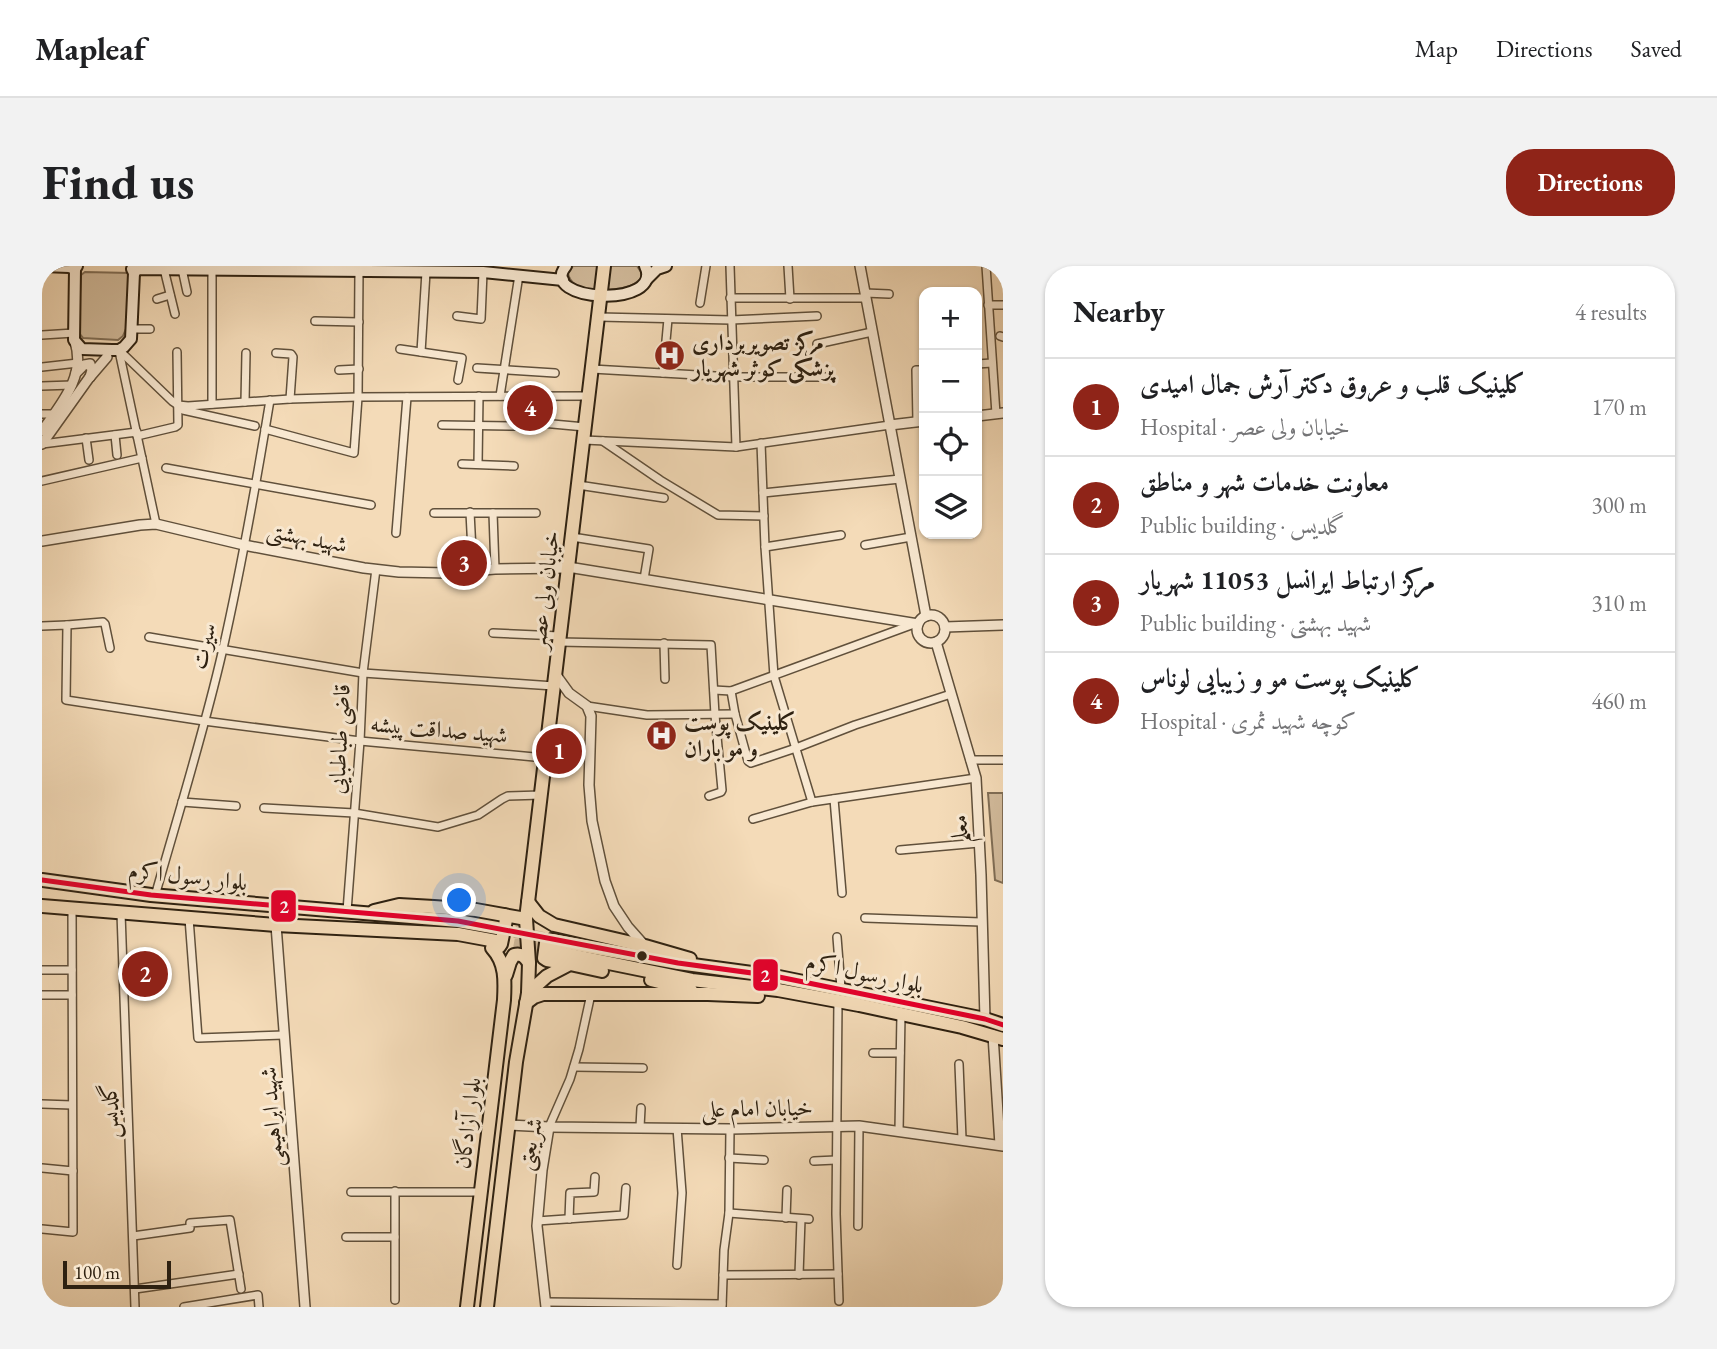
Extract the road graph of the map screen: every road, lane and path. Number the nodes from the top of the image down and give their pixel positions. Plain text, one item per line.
1 (42, 266) edge
2 (566, 266) edge
3 (604, 266) edge
4 (645, 266) edge
5 (666, 266) edge
6 (706, 266) edge
7 (730, 266) edge
8 (788, 266) edge
9 (860, 266) edge
10 (986, 266) edge
11 (76, 268) edge
12 (280, 268) edge
13 (132, 269) edge
14 (164, 269) junction
15 (182, 270) junction
16 (212, 270) junction
17 (426, 271) junction
18 (359, 272) junction
19 (483, 272) junction
20 (519, 275) junction
21 (647, 279) junction
22 (563, 280) junction
23 (187, 292) dead end
24 (889, 294) dead end
25 (170, 295) junction
26 (601, 296) junction
27 (865, 296) junction
28 (730, 298) junction
29 (158, 299) dead end
30 (790, 299) junction
31 (701, 303) dead end
32 (988, 305) junction
33 (1003, 305) edge
34 (175, 314) dead end
35 (457, 316) dead end
36 (817, 316) dead end
37 (599, 317) junction
38 (668, 319) junction
39 (731, 320) junction
40 (315, 321) dead end
41 (359, 321) junction
42 (132, 329) junction
43 (150, 329) dead end
44 (872, 332) junction
45 (42, 335) edge
46 (74, 336) junction
47 (817, 344) dead end
48 (400, 349) dead end
49 (112, 352) junction
50 (177, 352) dead end
51 (421, 352) junction
52 (246, 353) dead end
53 (276, 353) dead end
54 (982, 364) edge
55 (992, 365) junction
56 (42, 367) edge
57 (1003, 367) edge
58 (77, 368) junction
59 (477, 368) dead end
60 (359, 369) junction
61 (592, 369) junction
62 (339, 370) dead end
63 (505, 370) junction
64 (919, 370) edge
65 (555, 373) dead end
66 (663, 373) junction
67 (733, 377) junction
68 (825, 377) dead end
69 (89, 378) junction
70 (458, 380) dead end
71 (72, 385) junction
72 (42, 386) edge
73 (479, 396) junction
74 (500, 396) junction
75 (589, 396) junction
76 (358, 397) junction
77 (407, 397) junction
78 (290, 399) junction
79 (270, 400) junction
80 (919, 401) edge
81 (245, 402) junction
82 (212, 404) junction
83 (178, 405) junction
84 (999, 413) edge
85 (42, 414) edge
86 (54, 414) junction
87 (919, 422) edge
88 (442, 425) dead end
89 (890, 425) junction
90 (255, 426) dead end
91 (480, 426) junction
92 (265, 429) junction
93 (42, 430) edge
94 (584, 433) junction
95 (137, 434) junction
96 (114, 435) junction
97 (86, 439) junction
98 (602, 441) junction
99 (761, 443) junction
100 (42, 444) edge
101 (736, 447) junction
102 (117, 455) dead end
103 (142, 458) junction
104 (89, 460) dead end
105 (462, 464) dead end
106 (478, 464) junction
107 (514, 466) dead end
108 (166, 468) dead end
109 (900, 478) junction
110 (42, 481) edge
111 (256, 485) junction
112 (578, 485) junction
113 (763, 493) junction
114 (664, 498) dead end
115 (370, 505) dead end
116 (470, 512) junction
117 (435, 513) dead end
118 (493, 513) junction
119 (536, 513) dead end
120 (764, 516) junction
121 (156, 524) junction
122 (396, 533) dead end
123 (841, 535) dead end
124 (572, 537) junction
125 (911, 537) junction
126 (42, 541) edge
127 (244, 545) junction
128 (865, 545) dead end
129 (765, 547) junction
130 (568, 568) junction
131 (376, 569) junction
132 (495, 569) junction
133 (472, 571) junction
134 (644, 579) junction
135 (769, 600) junction
136 (926, 616) junction
137 (916, 624) junction
138 (67, 625) junction
139 (1003, 625) edge
140 (42, 626) edge
141 (944, 627) junction
142 (493, 633) dead end
143 (149, 637) dead end
144 (560, 639) junction
145 (936, 642) junction
146 (664, 643) junction
147 (110, 648) dead end
148 (223, 650) junction
149 (363, 673) junction
150 (774, 676) junction
151 (665, 679) dead end
152 (555, 680) junction
153 (714, 690) junction
154 (732, 691) junction
155 (951, 694) junction
156 (586, 706) junction
157 (735, 714) junction
158 (715, 715) junction
159 (204, 721) junction
160 (360, 741) junction
161 (796, 748) junction
162 (545, 758) junction
163 (970, 760) junction
164 (1003, 760) edge
165 (976, 778) junction
166 (541, 795) junction
167 (709, 796) dead end
168 (834, 799) junction
169 (182, 802) junction
170 (811, 802) junction
171 (236, 806) dead end
172 (264, 808) dead end
173 (354, 813) junction
174 (752, 819) dead end
175 (979, 843) junction
176 (900, 850) dead end
177 (42, 881) edge
178 (842, 892) dead end
179 (155, 895) junction
180 (528, 902) junction
181 (42, 905) edge
182 (72, 908) junction
183 (347, 911) junction
184 (121, 913) junction
185 (366, 913) junction
186 (504, 915) junction
187 (188, 918) junction
188 (865, 918) dead end
189 (526, 919) junction
190 (981, 922) junction
191 (276, 925) junction
192 (554, 925) junction
193 (837, 937) dead end
194 (495, 939) junction
195 (645, 946) junction
196 (529, 963) junction
197 (570, 964) junction
198 (713, 967) junction
199 (42, 970) edge
200 (72, 970) junction
201 (505, 986) junction
202 (591, 994) junction
203 (708, 994) junction
204 (42, 995) edge
205 (72, 995) junction
206 (839, 995) junction
207 (527, 998) junction
208 (822, 999) junction
209 (901, 1014) junction
210 (985, 1019) junction
211 (1003, 1025) edge
212 (284, 1035) junction
213 (998, 1037) edge
214 (873, 1053) dead end
215 (900, 1053) junction
216 (959, 1065) dead end
217 (574, 1066) junction
218 (643, 1068) dead end
219 (42, 1104) edge
220 (72, 1105) junction
221 (641, 1108) dead end
222 (509, 1125) junction
223 (836, 1126) junction
224 (859, 1126) junction
225 (549, 1127) junction
226 (640, 1127) junction
227 (677, 1128) junction
228 (730, 1129) junction
229 (899, 1131) junction
230 (962, 1139) junction
231 (1002, 1145) edge
232 (729, 1157) junction
233 (764, 1160) dead end
234 (836, 1160) junction
235 (814, 1161) dead end
236 (42, 1168) edge
237 (73, 1171) junction
238 (595, 1177) dead end
239 (626, 1188) dead end
240 (787, 1190) dead end
241 (395, 1191) junction
242 (351, 1192) dead end
243 (480, 1192) junction
244 (729, 1213) junction
245 (786, 1218) junction
246 (569, 1219) junction
247 (537, 1221) junction
248 (858, 1226) dead end
249 (42, 1229) edge
250 (133, 1236) junction
251 (346, 1237) dead end
252 (395, 1237) junction
253 (472, 1262) junction
254 (492, 1265) junction
255 (677, 1265) dead end
256 (239, 1274) junction
257 (838, 1274) junction
258 (723, 1275) junction
259 (799, 1275) junction
260 (135, 1289) junction
261 (241, 1289) dead end
262 (395, 1300) dead end
263 (839, 1301) dead end
264 (546, 1305) edge
265 (654, 1305) edge
266 (722, 1306) edge
267 (135, 1307) edge
268 (184, 1307) edge
269 (259, 1307) edge
270 (305, 1307) edge
271 (467, 1307) edge
272 (487, 1307) edge

1 - 11 main road
2 - 22 main road
3 - 26 main road, خیابان ولی عصر
4 - 21 main road
5 - 21 main road
6 - 31 street
7 - 28 street
8 - 30 street
9 - 27 street
10 - 32 street
11 - 46 main road
12 - 16 main road
12 - 18 main road
13 - 14 main road
13 - 42 main road
14 - 15 main road
14 - 25 street
15 - 16 main road
15 - 23 street
16 - 82 street
17 - 18 main road
17 - 19 main road
17 - 51 street
18 - 41 street
19 - 20 main road
19 - 35 street
20 - 22 main road
20 - 63 street
21 - 26 main road
22 - 26 main road
24 - 27 street
25 - 29 street
25 - 34 street
26 - 37 main road, خیابان ولی عصر
27 - 30 street
27 - 44 street
28 - 30 street
28 - 39 street
32 - 33 street
32 - 55 street
36 - 39 street
37 - 38 street
37 - 61 main road, خیابان ولی عصر
38 - 39 street
38 - 66 street
39 - 67 street
40 - 41 street
41 - 60 street
42 - 43 street
42 - 49 main road
44 - 47 street
44 - 89 street
45 - 46 street
46 - 49 main road
46 - 58 street
48 - 51 street
49 - 69 street
49 - 83 street
49 - 95 street
50 - 83 street
51 - 70 street
52 - 81 street
53 - 78 street
54 - 55 street
55 - 57 street
55 - 84 street
56 - 58 street
58 - 69 street
58 - 71 street
59 - 63 street
60 - 62 street
60 - 76 street
61 - 66 street
61 - 75 main road, خیابان ولی عصر
63 - 65 street
63 - 74 street
64 - 80 street
66 - 67 street
67 - 68 street
67 - 101 street
69 - 100 street
71 - 72 street
71 - 86 street
73 - 74 street
73 - 77 street
73 - 91 street
74 - 75 street
75 - 94 main road, خیابان ولی عصر
76 - 77 street
76 - 78 street
76 - 92 street
77 - 122 street
78 - 79 street
79 - 81 street
79 - 92 street, سیرت
81 - 82 street
82 - 83 street
83 - 90 street
83 - 95 street
85 - 86 street
86 - 93 street
87 - 89 street
88 - 91 street
89 - 99 street
89 - 109 street
91 - 94 street
91 - 106 street
92 - 111 street, سیرت
94 - 98 street
94 - 112 main road, خیابان ولی عصر
95 - 96 street
95 - 103 street
96 - 97 street
96 - 102 street
97 - 100 street
97 - 104 street
98 - 101 street
98 - 120 street
99 - 101 street
99 - 113 street
103 - 110 street
103 - 121 street
105 - 106 street
106 - 107 street
108 - 111 street
109 - 113 street
109 - 125 street
111 - 115 street
111 - 127 street, سیرت
112 - 114 street
112 - 124 main road, خیابان ولی عصر
113 - 120 street
116 - 117 street
116 - 118 street
116 - 133 street
118 - 119 street
118 - 132 street
120 - 129 street
121 - 126 street, شهید بهشتی
121 - 127 street, شهید بهشتی
123 - 129 street
124 - 130 main road, خیابان ولی عصر
124 - 134 street
125 - 128 street
125 - 136 street
127 - 131 street, شهید بهشتی
127 - 148 street, سیرت
129 - 135 street
130 - 132 street, شهید بهشتی
130 - 134 street, شهید بهشتی
130 - 144 main road, خیابان ولی عصر
131 - 133 street, شهید بهشتی
131 - 149 street, قاضی طباطبایی
132 - 133 street, شهید بهشتی
134 - 135 street, شهید بهشتی
135 - 137 street, شهید بهشتی
135 - 150 street
136 - 137 street
136 - 141 street
137 - 145 street
137 - 150 street
138 - 140 street
138 - 147 street
138 - 159 street, شهید صداقت پیشه
139 - 141 street
141 - 145 street
142 - 144 street
143 - 148 street
144 - 146 street
144 - 152 main road, خیابان ولی عصر
145 - 155 street, معلم
146 - 151 street
146 - 153 street
148 - 149 street
148 - 159 street, سیرت
149 - 152 street
149 - 160 street, قاضی طباطبایی
150 - 154 street
150 - 161 street
152 - 156 street
152 - 162 main road, خیابان ولی عصر
153 - 154 street
153 - 158 street
154 - 157 street
155 - 161 street
155 - 163 street, معلم
156 - 158 street
156 - 195 street
157 - 158 street
157 - 161 street
158 - 167 street
159 - 160 street, شهید صداقت پیشه
159 - 169 street, سیرت
160 - 162 street, شهید صداقت پیشه
160 - 173 street, قاضی طباطبایی
161 - 170 street
162 - 166 main road, خیابان ولی عصر
163 - 164 street
163 - 165 street, معلم
165 - 168 street
165 - 175 street, معلم
166 - 173 street
166 - 180 main road, خیابان ولی عصر
168 - 170 street
168 - 178 street
169 - 171 street
169 - 179 street, سیرت
170 - 174 street
172 - 173 street
173 - 183 street, قاضی طباطبایی
175 - 176 street
175 - 190 street, معلم
177 - 179 main road, بلوار رسول اکرم
179 - 183 main road, بلوار رسول اکرم
180 - 189 main road, خیابان ولی عصر
180 - 192 main road
181 - 182 main road, بلوار رسول اکرم
182 - 184 main road, بلوار رسول اکرم
182 - 200 street
183 - 185 main road, بلوار رسول اکرم
184 - 187 main road, بلوار رسول اکرم
184 - 250 street, گلدیس
185 - 186 main road
185 - 194 main road, بلوار رسول اکرم
186 - 189 main road
186 - 194 main road
187 - 191 main road, بلوار رسول اکرم
187 - 212 street
188 - 190 street
189 - 196 main road, خیابان ولی عصر
190 - 210 street, معلم
191 - 194 main road, بلوار رسول اکرم
191 - 212 street, شهید ابراهیمی
192 - 195 main road
192 - 197 main road
193 - 206 street
194 - 201 main road, بلوار آزادگان
195 - 198 main road
196 - 201 main road
196 - 207 main road, بلوار آزادگان
197 - 203 main road
197 - 207 main road
198 - 206 main road, بلوار رسول اکرم
198 - 208 main road, بلوار رسول اکرم
199 - 200 street
200 - 205 street
201 - 243 main road, بلوار آزادگان
202 - 203 main road
202 - 207 main road
202 - 217 street, شریعتی
203 - 208 main road
204 - 205 street
205 - 220 street
206 - 208 main road, بلوار رسول اکرم
206 - 209 main road, بلوار رسول اکرم
206 - 210 main road, بلوار رسول اکرم
206 - 223 street
207 - 222 main road, بلوار آزادگان
209 - 213 main road, بلوار رسول اکرم
209 - 215 street
210 - 211 main road, بلوار رسول اکرم
212 - 270 street, شهید ابراهیمی
213 - 231 street
214 - 215 street
215 - 229 street
216 - 230 street
217 - 218 street
217 - 225 street, شریعتی
219 - 220 street
220 - 237 street
221 - 226 street
222 - 225 street, خیابان امام علی
222 - 254 main road, بلوار آزادگان
223 - 224 street, خیابان امام علی
223 - 228 street, خیابان امام علی
223 - 234 street
224 - 229 street, خیابان امام علی
224 - 248 street
225 - 226 street, خیابان امام علی
225 - 247 street, شریعتی
226 - 227 street, خیابان امام علی
227 - 228 street, خیابان امام علی
227 - 255 street
228 - 232 street
229 - 230 street, خیابان امام علی
230 - 231 street, خیابان امام علی
232 - 233 street
232 - 244 street
234 - 235 street
234 - 257 street
236 - 237 street
237 - 249 street
238 - 246 street
239 - 246 street
240 - 245 street
241 - 242 street
241 - 243 street
241 - 252 street
243 - 253 main road, بلوار آزادگان
244 - 245 street
244 - 258 street
245 - 259 street
246 - 247 street
247 - 264 street, شریعتی
250 - 256 street
250 - 260 street, گلدیس
251 - 252 street
252 - 262 street
253 - 254 main road
253 - 271 main road, بلوار آزادگان
254 - 272 main road, بلوار آزادگان
256 - 260 street
256 - 261 street
257 - 259 street
257 - 263 street
258 - 259 street
258 - 266 street
260 - 267 street, گلدیس
264 - 265 street
265 - 266 street
268 - 269 street

